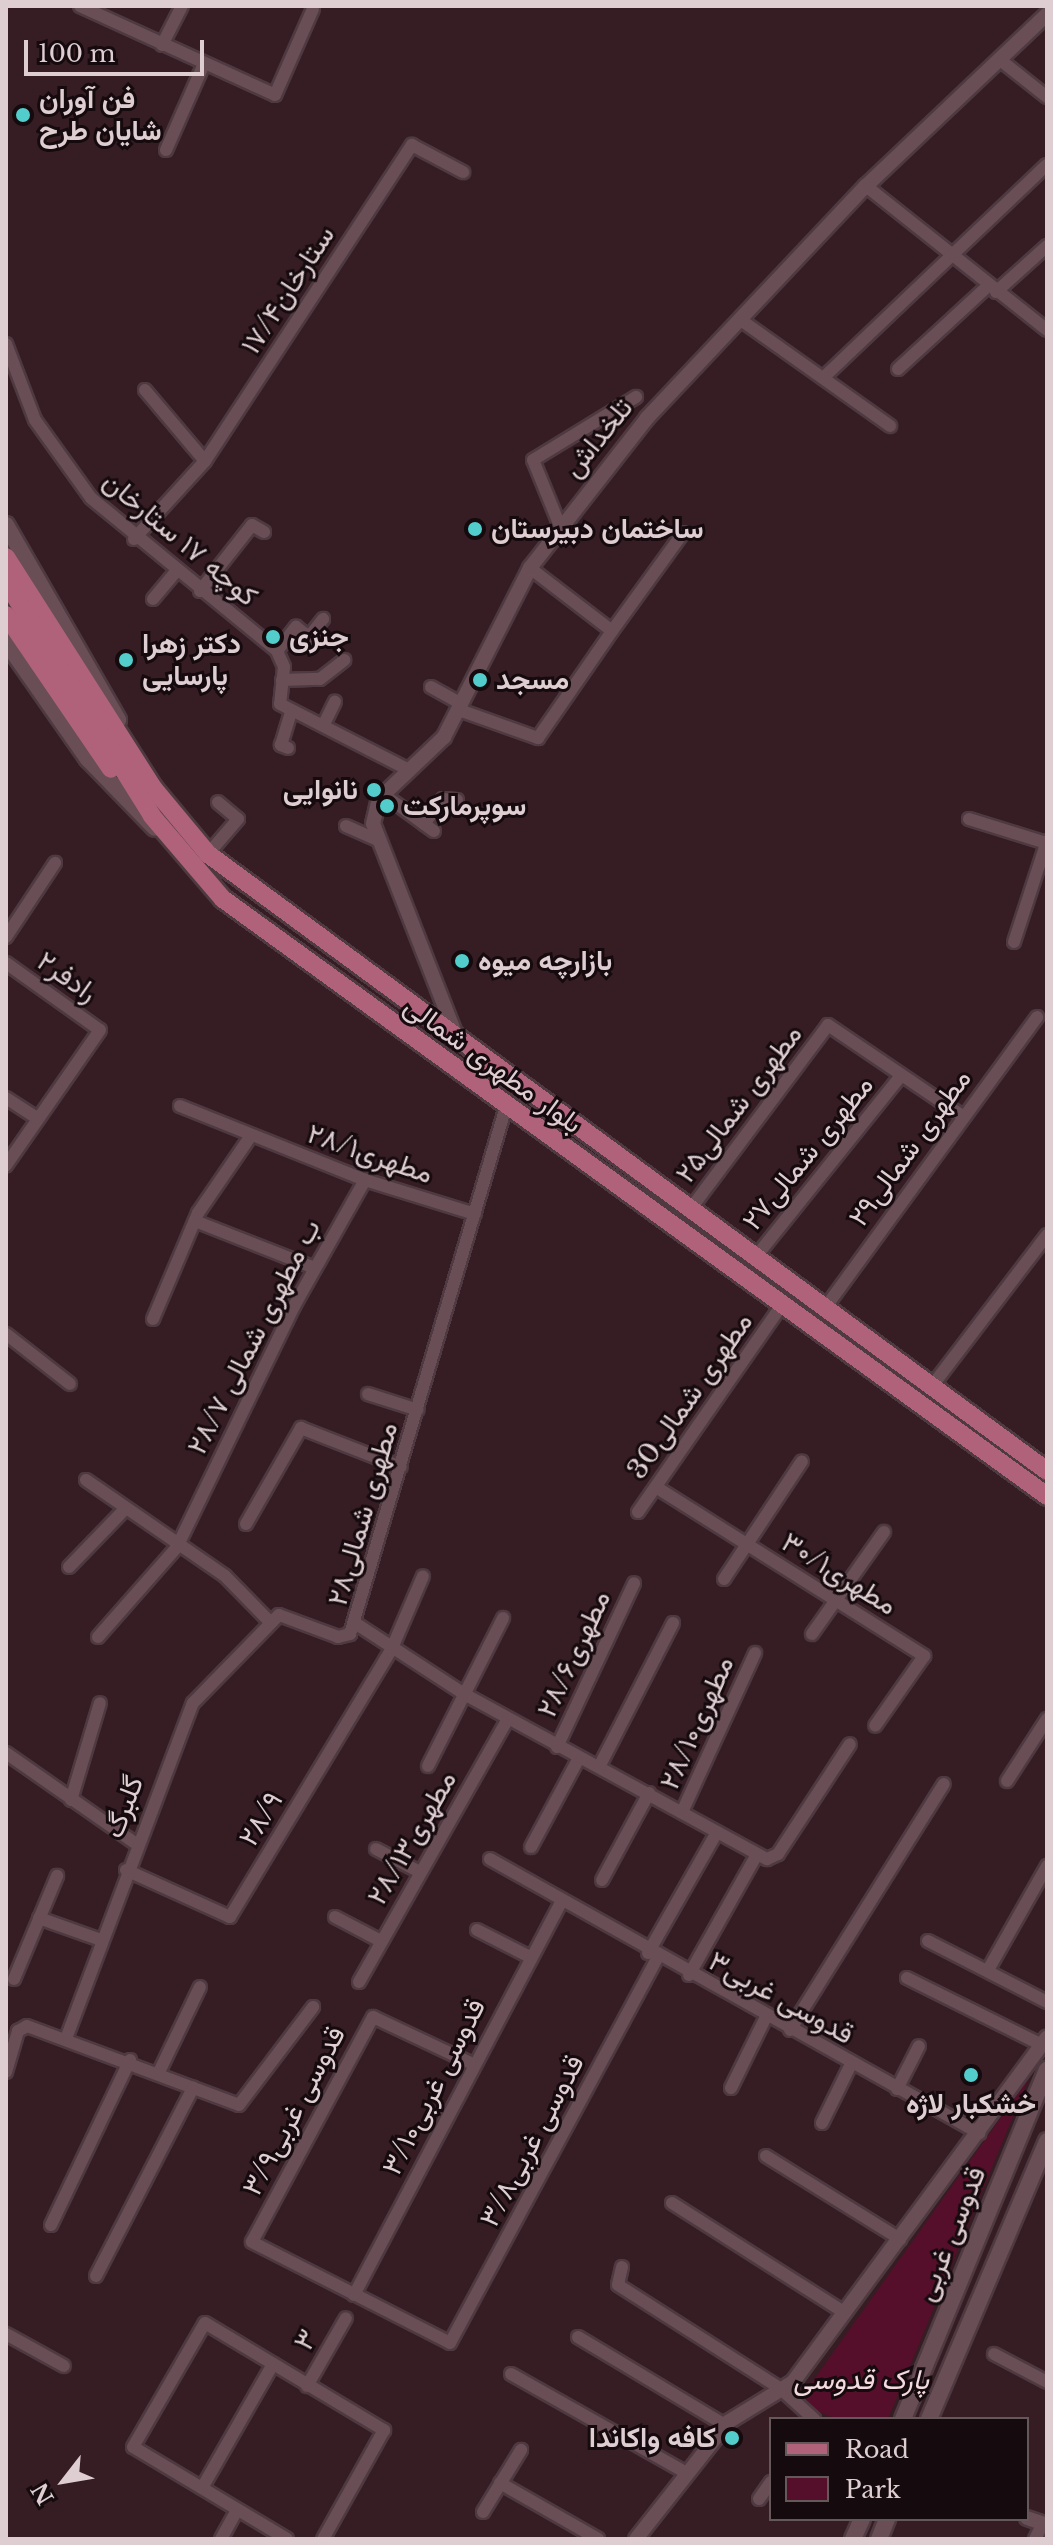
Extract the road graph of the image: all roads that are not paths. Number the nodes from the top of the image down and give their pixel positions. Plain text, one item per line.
1 (80, 6) edge
2 (182, 6) edge
3 (313, 9) dead end
4 (1047, 14) edge
5 (162, 45) junction
6 (999, 59) junction
7 (204, 64) junction
8 (1047, 97) edge
9 (166, 150) dead end
10 (1047, 165) edge
11 (463, 172) dead end
12 (866, 186) junction
13 (1047, 246) edge
14 (955, 256) junction
15 (992, 289) junction
16 (741, 320) junction
17 (1047, 330) edge
18 (6, 344) edge
19 (898, 369) dead end
20 (823, 378) junction
21 (145, 390) dead end
22 (636, 397) dead end
23 (890, 426) dead end
24 (205, 461) junction
25 (6, 525) edge
26 (560, 526) junction
27 (264, 532) dead end
28 (683, 533) dead end
29 (134, 539) junction
30 (6, 557) edge
31 (530, 568) junction
32 (175, 573) junction
33 (6, 582) edge
34 (200, 591) junction
35 (153, 599) dead end
36 (6, 615) edge
37 (323, 619) dead end
38 (612, 631) junction
39 (9, 651) edge
40 (277, 651) junction
41 (344, 660) dead end
42 (282, 680) junction
43 (431, 687) dead end
44 (335, 701) dead end
45 (462, 707) junction
46 (291, 712) junction
47 (324, 724) junction
48 (288, 748) dead end
49 (407, 769) junction
50 (154, 789) junction
51 (383, 794) junction
52 (457, 800) dead end
53 (218, 802) dead end
54 (969, 819) dead end
55 (346, 826) dead end
56 (379, 841) junction
57 (1047, 842) edge
58 (173, 846) junction
59 (208, 854) junction
60 (55, 863) dead end
61 (6, 937) edge
62 (1014, 942) dead end
63 (6, 963) edge
64 (434, 976) junction
65 (411, 1008) junction
66 (1037, 1017) dead end
67 (459, 1042) junction
68 (900, 1077) junction
69 (6, 1098) edge
70 (180, 1106) dead end
71 (505, 1110) junction
72 (961, 1115) junction
73 (37, 1118) junction
74 (250, 1137) junction
75 (6, 1165) edge
76 (365, 1180) junction
77 (689, 1211) junction
78 (475, 1214) junction
79 (195, 1221) junction
80 (1047, 1235) edge
81 (754, 1259) junction
82 (315, 1268) junction
83 (781, 1306) junction
84 (825, 1308) junction
85 (153, 1319) dead end
86 (6, 1334) edge
87 (70, 1384) dead end
88 (932, 1386) junction
89 (368, 1394) dead end
90 (418, 1410) junction
91 (802, 1461) dead end
92 (401, 1467) junction
93 (1047, 1471) edge
94 (86, 1480) dead end
95 (656, 1487) junction
96 (1047, 1496) edge
97 (125, 1509) junction
98 (638, 1512) dead end
99 (246, 1524) dead end
100 (884, 1532) dead end
101 (747, 1544) junction
102 (177, 1547) junction
103 (69, 1567) dead end
104 (423, 1576) dead end
105 (724, 1579) dead end
106 (634, 1583) dead end
107 (837, 1600) junction
108 (503, 1618) dead end
109 (269, 1621) junction
110 (355, 1623) junction
111 (673, 1623) dead end
112 (812, 1634) dead end
113 (98, 1637) dead end
114 (392, 1648) junction
115 (755, 1653) dead end
116 (466, 1695) junction
117 (100, 1703) dead end
118 (508, 1719) junction
119 (1047, 1719) edge
120 (875, 1726) dead end
121 (850, 1744) dead end
122 (557, 1747) junction
123 (6, 1753) edge
124 (579, 1758) junction
125 (428, 1766) dead end
126 (599, 1767) junction
127 (1007, 1781) dead end
128 (944, 1784) dead end
129 (649, 1793) junction
130 (71, 1800) junction
131 (682, 1812) junction
132 (717, 1832) junction
133 (135, 1843) junction
134 (531, 1847) dead end
135 (376, 1849) dead end
136 (756, 1856) junction
137 (490, 1859) dead end
138 (1047, 1866) edge
139 (126, 1870) junction
140 (420, 1872) junction
141 (57, 1876) dead end
142 (602, 1880) dead end
143 (560, 1904) junction
144 (335, 1917) dead end
145 (39, 1918) junction
146 (477, 1930) dead end
147 (101, 1940) junction
148 (381, 1941) junction
149 (928, 1941) dead end
150 (528, 1956) junction
151 (652, 1956) junction
152 (988, 1970) junction
153 (689, 1975) junction
154 (907, 1978) dead end
155 (14, 1979) dead end
156 (359, 1982) dead end
157 (200, 1987) dead end
158 (1047, 2002) edge
159 (313, 2007) dead end
160 (766, 2017) junction
161 (790, 2030) junction
162 (67, 2036) junction
163 (1045, 2042) edge
164 (919, 2046) dead end
165 (130, 2060) junction
166 (473, 2064) junction
167 (851, 2064) junction
168 (1047, 2069) edge
169 (160, 2070) junction
170 (6, 2072) edge
171 (193, 2088) junction
172 (731, 2088) dead end
173 (897, 2089) junction
174 (822, 2123) dead end
175 (979, 2133) junction
176 (1047, 2141) edge
177 (766, 2156) dead end
178 (672, 2203) dead end
179 (51, 2225) dead end
180 (900, 2239) junction
181 (622, 2267) dead end
182 (96, 2276) dead end
183 (354, 2295) junction
184 (845, 2313) junction
185 (346, 2318) dead end
186 (6, 2334) edge
187 (578, 2337) dead end
188 (994, 2354) dead end
189 (273, 2364) junction
190 (64, 2366) dead end
191 (511, 2374) dead end
192 (1047, 2382) edge
193 (307, 2386) junction
194 (781, 2389) junction
195 (940, 2393) junction
196 (812, 2417) edge
197 (904, 2417) edge
198 (930, 2417) edge
199 (940, 2417) edge
200 (725, 2425) junction
201 (521, 2450) dead end
202 (687, 2473) junction
203 (500, 2483) junction
204 (769, 2485) edge
205 (202, 2488) junction
206 (759, 2499) dead end
207 (237, 2510) junction
208 (483, 2512) dead end
209 (1045, 2524) edge
210 (221, 2539) edge
211 (287, 2539) edge
212 (323, 2539) edge
213 (598, 2539) edge
214 (636, 2539) edge
215 (1035, 2539) edge

1 - 5 street
2 - 5 street
3 - 7 street
4 - 6 street, تلخداش
5 - 7 street
6 - 8 street
6 - 12 street, تلخداش
7 - 9 street
10 - 14 street
11 - 24 street, ستارخان۱۷/۴
12 - 14 street
12 - 16 street, تلخداش
13 - 15 street
14 - 15 street
14 - 20 street
15 - 17 street
15 - 19 street
16 - 20 street
16 - 26 street, تلخداش
18 - 29 street, کوچه ۱۷ ستارخان
20 - 23 street
21 - 24 street
22 - 26 street
24 - 29 street, ستارخان۱۷/۴
25 - 50 main road
26 - 31 street, تلخداش
27 - 34 street
28 - 38 street
29 - 32 street, کوچه ۱۷ ستارخان
30 - 50 main road, بلوار مطهرى شمالى
31 - 38 street
31 - 45 street, تلخداش
32 - 34 street, کوچه ۱۷ ستارخان
32 - 35 street
33 - 58 main road, بلوار مطهرى شمالى
34 - 40 street, کوچه ۱۷ ستارخان
36 - 58 main road
37 - 40 street
38 - 45 street
39 - 58 main road
40 - 42 street
41 - 42 street
42 - 46 street
43 - 45 street
44 - 47 street
45 - 49 street, تلخداش
46 - 47 street
46 - 48 street
47 - 49 street
49 - 51 street, تلخداش
50 - 59 main road, بلوار مطهرى شمالى
51 - 52 street
51 - 56 street
53 - 59 street
54 - 57 street
55 - 56 street
56 - 64 street
57 - 62 street
58 - 71 main road, بلوار مطهرى شمالى
59 - 65 main road, بلوار مطهرى شمالى
60 - 61 street
63 - 73 street, رادفر۲
64 - 65 street
64 - 67 street
65 - 67 main road, بلوار مطهرى شمالى
66 - 72 street, مطهرى شمالى۲۹
67 - 77 main road, بلوار مطهرى شمالى
68 - 72 street
68 - 77 street, مطهرى شمالى۲۵
68 - 81 street, مطهرى شمالى۲۷
69 - 73 street
70 - 74 street, مطهری۲۸/۱
71 - 78 street, مطهرى شمالى۲۸
71 - 83 main road, بلوار مطهرى شمالى
72 - 84 street, مطهرى شمالى۲۹
73 - 75 street
74 - 76 street, مطهری۲۸/۱
74 - 79 street
76 - 78 street, مطهری۲۸/۱
76 - 82 street, ۲۸/۷ ب مطهرى شمالى
77 - 81 main road, بلوار مطهرى شمالى
78 - 90 street, مطهرى شمالى۲۸
79 - 82 street
79 - 85 street
80 - 88 street
81 - 84 main road, بلوار مطهرى شمالى
82 - 102 street, ۲۸/۷ ب مطهرى شمالى
83 - 95 street, مطهرى شمالى30
83 - 96 main road, بلوار مطهرى شمالى
84 - 88 main road, بلوار مطهرى شمالى
86 - 87 street
88 - 93 main road, بلوار مطهرى شمالى
89 - 90 street
90 - 92 street, مطهرى شمالى۲۸
91 - 101 street
92 - 99 street
92 - 110 street, مطهرى شمالى۲۸
94 - 97 street
95 - 98 street, مطهرى شمالى30
95 - 101 street, مطهری۳۰/۱
97 - 102 street
97 - 103 street
100 - 107 street
101 - 105 street
101 - 107 street, مطهری۳۰/۱
102 - 109 street
102 - 113 street
104 - 114 street
106 - 122 street, مطهری۲۸/۶
107 - 112 street
107 - 120 street, مطهری۳۰/۱
108 - 116 street
109 - 110 street
109 - 133 street, گلبرگ
110 - 114 street, مطهرى شمالى۲۸
111 - 126 street
114 - 116 street, مطهرى شمالى۲۸
114 - 139 street, ۲۸/۹
115 - 131 street, مطهری۲۸/۱۰
116 - 118 street, مطهرى شمالى۲۸
116 - 125 street
117 - 130 street
118 - 122 street, مطهرى شمالى۲۸
118 - 140 street, مطهری۲۸/۱۳
119 - 127 street
121 - 136 street
122 - 124 street, مطهرى شمالى۲۸
123 - 130 street
124 - 126 street, مطهرى شمالى۲۸
124 - 134 street
126 - 129 street, مطهرى شمالى۲۸
128 - 161 street
129 - 131 street, مطهرى شمالى۲۸
129 - 142 street
130 - 133 street
131 - 132 street, مطهرى شمالى۲۸
132 - 136 street, مطهرى شمالى۲۸
132 - 151 street, قدوسی غربی۳/۸
133 - 139 street, گلبرگ
135 - 140 street
136 - 153 street
137 - 143 street, قدوسی غربی۳
138 - 152 street
139 - 147 street, گلبرگ
140 - 148 street, مطهری۲۸/۱۳
141 - 145 street
143 - 150 street, قدوسی غربی۳/۱۰
143 - 151 street, قدوسی غربی۳
144 - 148 street
145 - 147 street
145 - 155 street
146 - 150 street
147 - 162 street, گلبرگ
148 - 156 street, مطهری۲۸/۱۳
149 - 152 street
150 - 166 street, قدوسی غربی۳/۱۰
151 - 153 street, قدوسی غربی۳
151 - 183 street, قدوسی غربی۳/۸
152 - 158 street
153 - 160 street, قدوسی غربی۳
154 - 163 street
157 - 169 street
159 - 171 street
160 - 161 street, قدوسی غربی۳
160 - 172 street
161 - 167 street, قدوسی غربی۳
162 - 165 street
162 - 170 street
163 - 175 street
164 - 173 street
165 - 169 street
165 - 179 street
166 - 183 street, قدوسی غربی۳/۱۰
166 - 183 street, قدوسی غربی۳/۹
167 - 173 street, قدوسی غربی۳
167 - 174 street
168 - 197 main road, قدوسی غربی
169 - 171 street
171 - 182 street
173 - 175 street, قدوسی غربی۳
175 - 180 street
176 - 195 main road, قدوسی غربی
177 - 180 street
178 - 184 street
180 - 184 street
181 - 194 street
184 - 194 street
185 - 193 street, ۳
186 - 190 street
187 - 200 street
188 - 192 street
189 - 193 street
189 - 205 street
189 - 205 street
191 - 202 street
193 - 212 street
194 - 196 street
194 - 200 street
195 - 198 main road, قدوسی غربی
195 - 199 street
200 - 202 street
201 - 203 street
202 - 214 street
203 - 208 street
203 - 213 street
204 - 206 street
205 - 207 street
207 - 210 street
207 - 211 street
209 - 215 street

